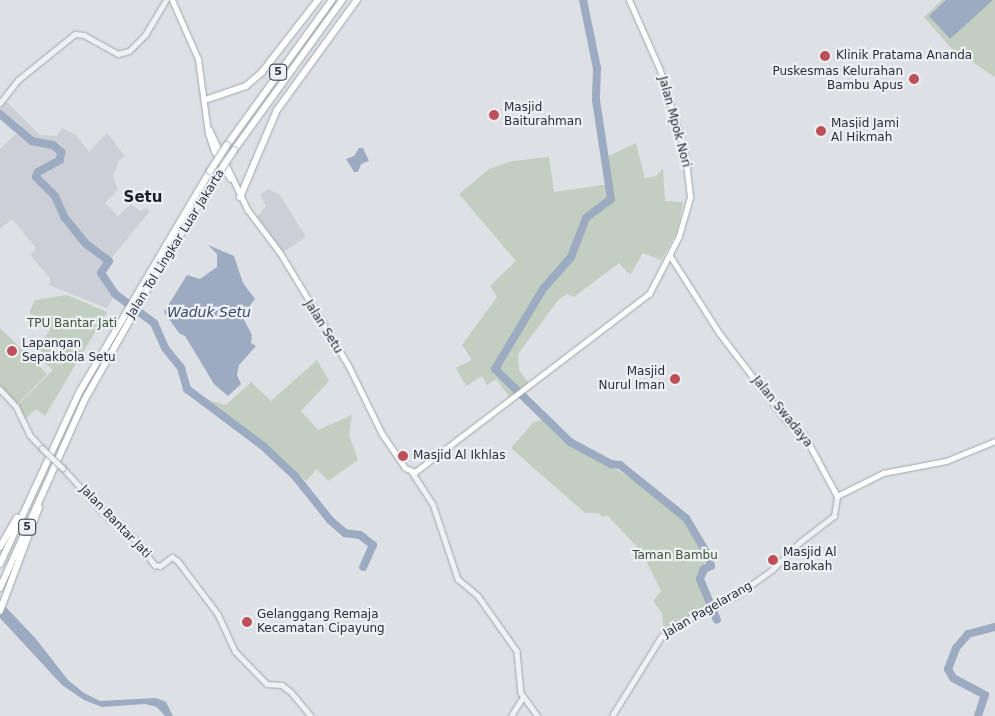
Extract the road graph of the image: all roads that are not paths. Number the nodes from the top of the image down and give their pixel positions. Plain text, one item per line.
1 (166, 0) edge
2 (172, 0) edge
3 (318, 0) edge
4 (332, 0) edge
5 (342, 0) edge
6 (357, 0) edge
7 (629, 0) edge
8 (205, 100) junction
9 (0, 103) edge
10 (244, 185) junction
11 (236, 188) junction
12 (240, 197) junction
13 (670, 256) junction
14 (0, 390) edge
15 (995, 441) edge
16 (52, 468) junction
17 (412, 472) junction
18 (837, 496) junction
19 (25, 506) junction
20 (0, 547) edge
21 (0, 564) edge
22 (0, 587) edge
23 (0, 611) edge
24 (523, 697) junction
25 (311, 716) edge
26 (511, 716) edge
27 (538, 716) edge
28 (612, 716) edge

1 - 9 street
2 - 8 main road, Jalan Setu
3 - 8 highway
4 - 19 highway, Jalan Tol Lingkar Luar Jakarta / 5, bridge
5 - 16 highway, Jalan Tol Lingkar Luar Jakarta / 5, bridge
6 - 10 highway
7 - 13 main road, Jalan Mpok Nori
8 - 11 main road, Jalan Setu
10 - 11 highway
10 - 12 highway
11 - 12 main road, Jalan Setu
12 - 17 main road, Jalan Setu
13 - 17 main road, Jalan Mpok Nori
13 - 18 main road, Jalan Swadaya
14 - 25 street, Jalan Bantar Jati, bridge
15 - 18 main road
16 - 22 highway, Jalan Tol Lingkar Luar Jakarta / 5
16 - 23 highway
17 - 24 street
18 - 28 street, Jalan Pagelarang
19 - 20 highway
19 - 21 highway, Jalan Tol Lingkar Luar Jakarta / 5
24 - 26 street
24 - 27 street

